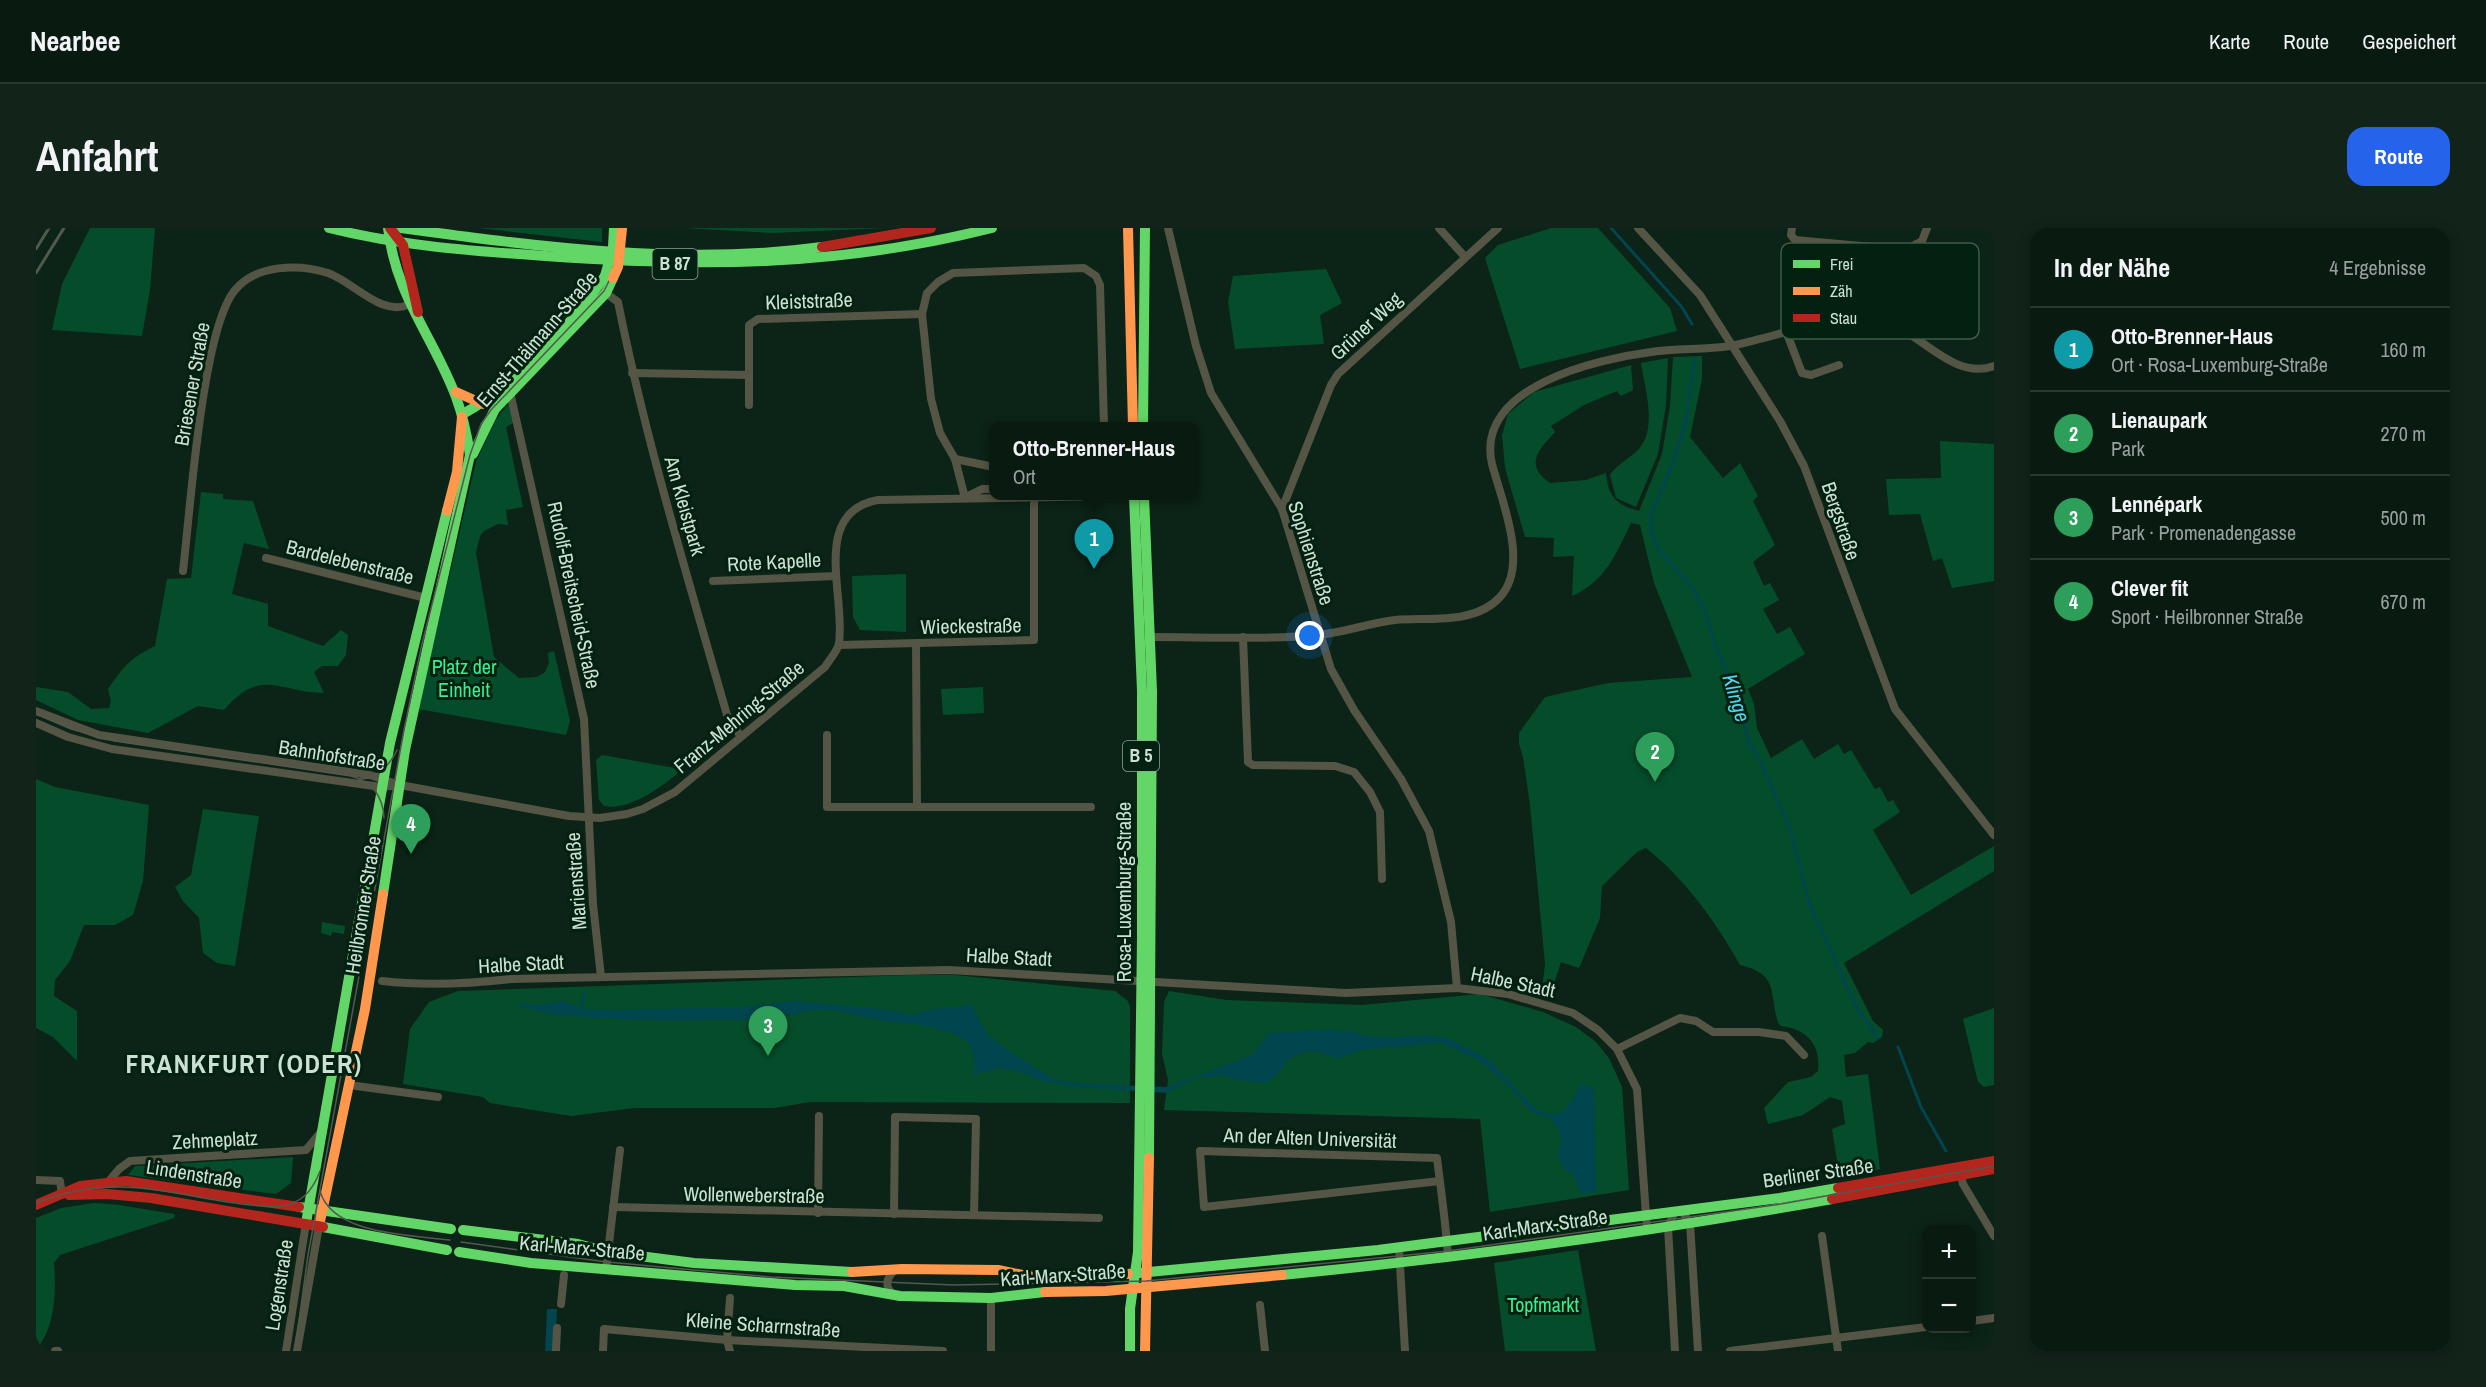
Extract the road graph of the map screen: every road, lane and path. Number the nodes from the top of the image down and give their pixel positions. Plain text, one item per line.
1 (329, 228) edge
2 (389, 228) edge
3 (401, 228) edge
4 (619, 228) edge
5 (932, 228) edge
6 (992, 228) edge
7 (1145, 228) edge
8 (1168, 228) edge
9 (1439, 228) edge
10 (1498, 228) edge
11 (1638, 228) edge
12 (1792, 228) edge
13 (1927, 228) edge
14 (1128, 229) edge
15 (388, 242) junction
16 (1828, 243) edge
17 (1918, 243) edge
18 (403, 245) junction
19 (1465, 257) junction
20 (602, 290) junction
21 (410, 304) junction
22 (922, 314) junction
23 (420, 321) junction
24 (1781, 332) edge
25 (1789, 339) edge
26 (1917, 339) edge
27 (1730, 346) junction
28 (1839, 365) dead end
29 (1994, 366) edge
30 (632, 373) junction
31 (749, 375) junction
32 (509, 387) junction
33 (456, 392) junction
34 (483, 404) junction
35 (749, 405) dead end
36 (463, 414) junction
37 (1104, 422) edge
38 (1133, 422) edge
39 (1143, 422) edge
40 (487, 423) junction
41 (955, 459) junction
42 (470, 466) junction
43 (989, 466) edge
44 (989, 489) edge
45 (965, 498) junction
46 (989, 498) edge
47 (1034, 500) edge
48 (1134, 500) edge
49 (1144, 500) edge
50 (1282, 509) junction
51 (266, 558) dead end
52 (183, 571) dead end
53 (836, 576) junction
54 (713, 582) dead end
55 (426, 598) junction
56 (1140, 629) junction
57 (1319, 635) junction
58 (1151, 637) junction
59 (1243, 637) junction
60 (916, 643) junction
61 (839, 645) junction
62 (36, 711) edge
63 (36, 723) edge
64 (827, 735) dead end
65 (741, 737) junction
66 (382, 782) junction
67 (400, 785) junction
68 (917, 806) junction
69 (1091, 807) dead end
70 (588, 817) junction
71 (1994, 835) edge
72 (1382, 879) dead end
73 (601, 977) junction
74 (382, 981) dead end
75 (1147, 983) junction
76 (1457, 988) junction
77 (1617, 1049) junction
78 (1804, 1055) dead end
79 (356, 1086) dead end
80 (438, 1097) dead end
81 (819, 1116) dead end
82 (321, 1131) junction
83 (620, 1150) dead end
84 (1994, 1161) edge
85 (1994, 1169) edge
86 (1960, 1172) junction
87 (36, 1180) edge
88 (109, 1181) junction
89 (1440, 1181) junction
90 (62, 1195) junction
91 (36, 1205) edge
92 (613, 1207) junction
93 (309, 1209) junction
94 (1678, 1210) junction
95 (322, 1211) junction
96 (819, 1213) junction
97 (894, 1214) junction
98 (974, 1214) junction
99 (1646, 1214) junction
100 (1099, 1218) dead end
101 (306, 1223) junction
102 (1690, 1223) junction
103 (319, 1226) junction
104 (1668, 1227) junction
105 (1647, 1229) junction
106 (1822, 1236) dead end
107 (1994, 1236) edge
108 (1447, 1241) junction
109 (1399, 1248) junction
110 (447, 1250) dead end
111 (459, 1252) dead end
112 (608, 1252) junction
113 (1448, 1257) junction
114 (1400, 1263) junction
115 (606, 1269) junction
116 (896, 1269) junction
117 (1141, 1273) junction
118 (564, 1275) dead end
119 (1145, 1288) junction
120 (1133, 1289) junction
121 (894, 1295) junction
122 (730, 1298) dead end
123 (991, 1298) junction
124 (561, 1304) dead end
125 (1260, 1305) dead end
126 (1994, 1318) edge
127 (1976, 1320) edge
128 (557, 1328) dead end
129 (1922, 1328) edge
130 (727, 1340) junction
131 (1836, 1340) junction
132 (286, 1351) edge
133 (297, 1351) edge
134 (556, 1351) edge
135 (603, 1351) edge
136 (730, 1351) edge
137 (943, 1351) edge
138 (991, 1351) edge
139 (1130, 1351) edge
140 (1145, 1351) edge
141 (1265, 1351) edge
142 (1406, 1351) edge
143 (1675, 1351) edge
144 (1698, 1351) edge
145 (1730, 1351) edge
146 (1838, 1351) edge

1 - 15 street, B 87
2 - 15 street, Heilbronner Straße
2 - 18 street, Heilbronner Straße
3 - 5 street, B 87
4 - 20 street, Ernst-Thälmann-Straße, bridge
6 - 18 street, B 87
7 - 39 street
8 - 50 street, Sophienstraße
9 - 19 street
10 - 19 street, Grüner Weg
11 - 27 street, Bergstraße
12 - 16 street
13 - 17 street
14 - 38 street
15 - 18 street, B 87
15 - 21 street, Heilbronner Straße
18 - 23 street, Heilbronner Straße
19 - 50 street, Grüner Weg
20 - 30 street, Am Kleistpark
20 - 32 street, Ernst-Thälmann-Straße
21 - 23 street, Heilbronner Straße
21 - 52 street, Briesener Straße
22 - 31 street, Kleiststraße
22 - 37 street
22 - 41 street
23 - 33 street, Heilbronner Straße
24 - 27 street
25 - 28 street
26 - 29 street
27 - 57 street
27 - 71 street, Bergstraße
30 - 31 street
30 - 65 street, Am Kleistpark
31 - 35 street, Kleiststraße
32 - 34 street, Ernst-Thälmann-Straße
32 - 40 street, Ernst-Thälmann-Straße
32 - 70 street, Rudolf-Breitscheid-Straße
33 - 34 street, Ernst-Thälmann-Straße
33 - 36 street, Heilbronner Straße
34 - 36 street, Ernst-Thälmann-Straße
36 - 40 street, Ernst-Thälmann-Straße
36 - 42 street, Heilbronner Straße
36 - 55 street, Heilbronner Straße
40 - 42 street, Ernst-Thälmann-Straße
41 - 43 street
41 - 45 street
42 - 67 street, Heilbronner Straße
44 - 45 street
45 - 46 street
45 - 53 street
47 - 60 street, Wieckestraße
48 - 56 street, Rosa-Luxemburg-Straße / B 5
49 - 58 street, Rosa-Luxemburg-Straße / B 5
50 - 57 street, Sophienstraße
51 - 55 street, Bardelebenstraße
53 - 54 street, Rote Kapelle
53 - 61 street
55 - 66 street, Heilbronner Straße
56 - 58 street
56 - 75 street, Rosa-Luxemburg-Straße / B 5
57 - 59 street
57 - 76 street, Sophienstraße
58 - 59 street
58 - 75 street, Rosa-Luxemburg-Straße / B 5
59 - 72 street
60 - 61 street, Wieckestraße
60 - 68 street
61 - 65 street, Franz-Mehring-Straße
62 - 66 street, Bahnhofstraße
63 - 66 street, Bahnhofstraße
64 - 68 street
65 - 70 street, Franz-Mehring-Straße
66 - 67 street, Bahnhofstraße
66 - 82 street, Heilbronner Straße
67 - 70 street, Franz-Mehring-Straße
67 - 95 street, Heilbronner Straße
68 - 69 street
70 - 73 street, Marienstraße
73 - 74 street, Halbe Stadt
73 - 75 street, Halbe Stadt
75 - 76 street, Halbe Stadt
75 - 117 street, Rosa-Luxemburg-Straße / B 5
76 - 77 street, Halbe Stadt
77 - 78 street
77 - 99 street, Halbe Stadt
79 - 80 street
81 - 96 street
82 - 88 street, Zehmeplatz
82 - 93 street, Heilbronner Straße
83 - 92 street
84 - 86 street, Berliner Straße
85 - 86 street, Berliner Straße
86 - 94 street, Berliner Straße
86 - 102 street, Berliner Straße
86 - 107 street
87 - 90 street
88 - 90 street, Lindenstraße
88 - 93 street, Lindenstraße
89 - 89 street, An der Alten Universität
89 - 108 street, An der Alten Universität
90 - 91 street, Lindenstraße
90 - 101 street, Lindenstraße
92 - 96 street, Wollenweberstraße
92 - 112 street
93 - 95 street, Lindenstraße
93 - 101 street, Heilbronner Straße
94 - 99 street, Berliner Straße
94 - 102 street
94 - 104 street
95 - 103 street, Heilbronner Straße
95 - 112 street, Karl-Marx-Straße
96 - 97 street, Wollenweberstraße
97 - 98 street, Wollenweberstraße
97 - 98 street
98 - 100 street, Wollenweberstraße
99 - 105 street, Halbe Stadt
99 - 108 street, Karl-Marx-Straße
101 - 103 street, Lindenstraße
101 - 132 street, Logenstraße
102 - 104 street, Berliner Straße
102 - 144 street
103 - 110 street
103 - 133 street, Logenstraße
104 - 105 street, Karl-Marx-Straße
104 - 143 street
105 - 113 street, Karl-Marx-Straße
106 - 131 street
108 - 109 street, Karl-Marx-Straße
108 - 113 street, An der Alten Universität
109 - 114 street
109 - 117 street, Karl-Marx-Straße
111 - 115 street, Karl-Marx-Straße
112 - 115 street
112 - 116 street, Karl-Marx-Straße
113 - 114 street, Karl-Marx-Straße
114 - 119 street, Karl-Marx-Straße
114 - 142 street
115 - 121 street, Karl-Marx-Straße
116 - 117 street, Karl-Marx-Straße
116 - 121 street
117 - 119 street, Rosa-Luxemburg-Straße / B 5
117 - 120 street, Rosa-Luxemburg-Straße / B 5
118 - 124 street
119 - 120 street, Karl-Marx-Straße
119 - 140 street, B 5
120 - 123 street, Karl-Marx-Straße
120 - 139 street, B 5
121 - 123 street, Karl-Marx-Straße
122 - 130 street
123 - 138 street
125 - 141 street
126 - 127 street
128 - 134 street
129 - 131 street
130 - 135 street, Kleine Scharrnstraße
130 - 136 street
130 - 137 street, Kleine Scharrnstraße
131 - 145 street
131 - 146 street

